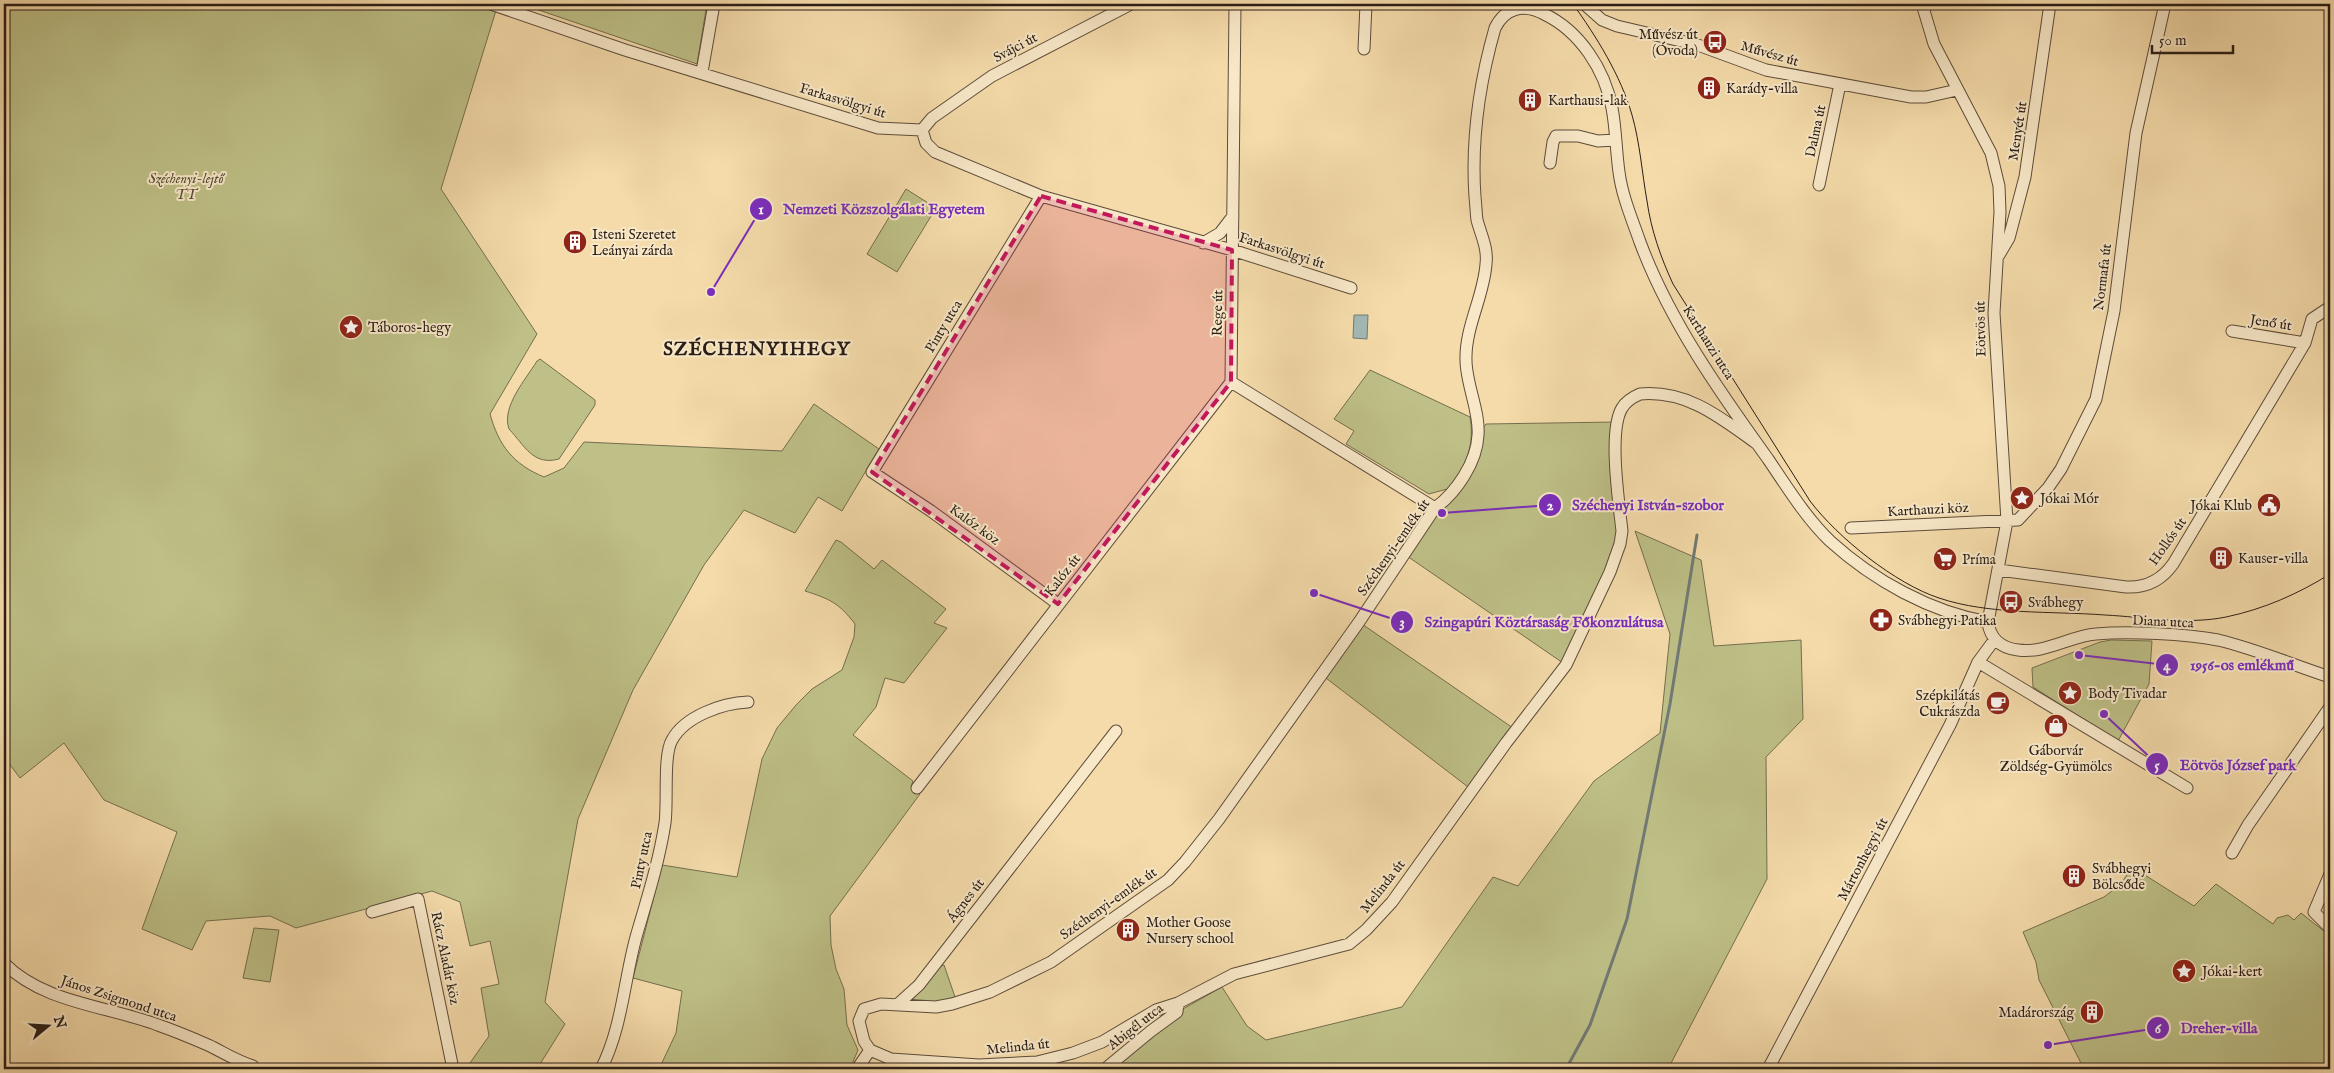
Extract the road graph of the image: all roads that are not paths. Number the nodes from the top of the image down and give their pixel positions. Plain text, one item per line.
1 (491, 4) edge
2 (714, 4) edge
3 (1234, 4) edge
4 (1366, 4) edge
5 (1584, 4) edge
6 (1922, 4) edge
7 (2050, 4) edge
8 (2165, 4) edge
9 (1122, 5) edge
10 (1516, 6) edge
11 (1364, 49) dead end
12 (702, 72) junction
13 (1840, 84) junction
14 (1957, 90) junction
15 (922, 130) junction
16 (1615, 140) junction
17 (1550, 163) dead end
18 (1819, 184) dead end
19 (1040, 196) junction
20 (1233, 216) junction
21 (1203, 243) junction
22 (1232, 250) junction
23 (1997, 258) junction
24 (1351, 288) dead end
25 (2330, 307) edge
26 (2232, 331) dead end
27 (2305, 343) junction
28 (1231, 382) junction
29 (1756, 443) junction
30 (872, 472) joint
31 (1435, 508) junction
32 (2007, 520) junction
33 (1852, 528) dead end
34 (1998, 570) junction
35 (1058, 604) junction
36 (1988, 622) junction
37 (1995, 639) junction
38 (1978, 662) junction
39 (2330, 678) edge
40 (748, 702) dead end
41 (2330, 708) edge
42 (1116, 731) dead end
43 (917, 788) dead end
44 (2187, 788) dead end
45 (2232, 853) dead end
46 (2330, 874) edge
47 (372, 912) dead end
48 (2330, 928) edge
49 (4, 963) edge
50 (1178, 1003) junction
51 (898, 1004) junction
52 (870, 1050) junction
53 (252, 1069) edge
54 (454, 1069) edge
55 (601, 1069) edge
56 (856, 1069) edge
57 (1105, 1069) edge
58 (1768, 1069) edge

1 - 12 street, Farkasvölgyi út
2 - 12 street
3 - 20 street, Rege út
4 - 11 street
5 - 13 street, Művész út
6 - 14 street, Eötvös út
7 - 23 street, Menyét út
8 - 32 street, Normafa út
9 - 15 street, Svájci út
10 - 16 street, Karthauzi utca
10 - 31 street, Széchenyi-emlék út
12 - 15 street, Farkasvölgyi út
13 - 14 street, Művész út
13 - 18 street, Dalma út
14 - 23 street, Eötvös út
15 - 19 street, Farkasvölgyi út
16 - 17 street
16 - 29 street, Karthauzi utca
19 - 21 street, Farkasvölgyi út
19 - 30 street, Pinty utca
20 - 21 street, Farkasvölgyi út
20 - 22 street, Rege út
21 - 22 street, Farkasvölgyi út
22 - 24 street, Farkasvölgyi út
22 - 28 street, Rege út
23 - 32 street, Eötvös út
25 - 27 street, Hollós út
26 - 27 street, Jenő út
27 - 34 street, Hollós út
28 - 31 street
28 - 35 street, Kalóz út
29 - 36 street, Karthauzi utca
29 - 50 street, Melinda út
30 - 35 street, Kalóz köz
31 - 51 street, Széchenyi-emlék út
32 - 33 street, Karthauzi köz
32 - 34 street, Eötvös út
34 - 36 street, Eötvös út
35 - 43 street, Kalóz út
36 - 37 street
37 - 38 street
37 - 39 street, Diana utca
38 - 44 street
38 - 58 street, Mártonhegyi út
40 - 55 street, Pinty utca
41 - 45 street
42 - 51 street, Ágnes út
46 - 48 street
47 - 54 street, Rácz Aladár köz
49 - 53 street, János Zsigmond utca
50 - 52 street, Melinda út
50 - 57 street, Abigél utca
51 - 52 street
52 - 56 street

